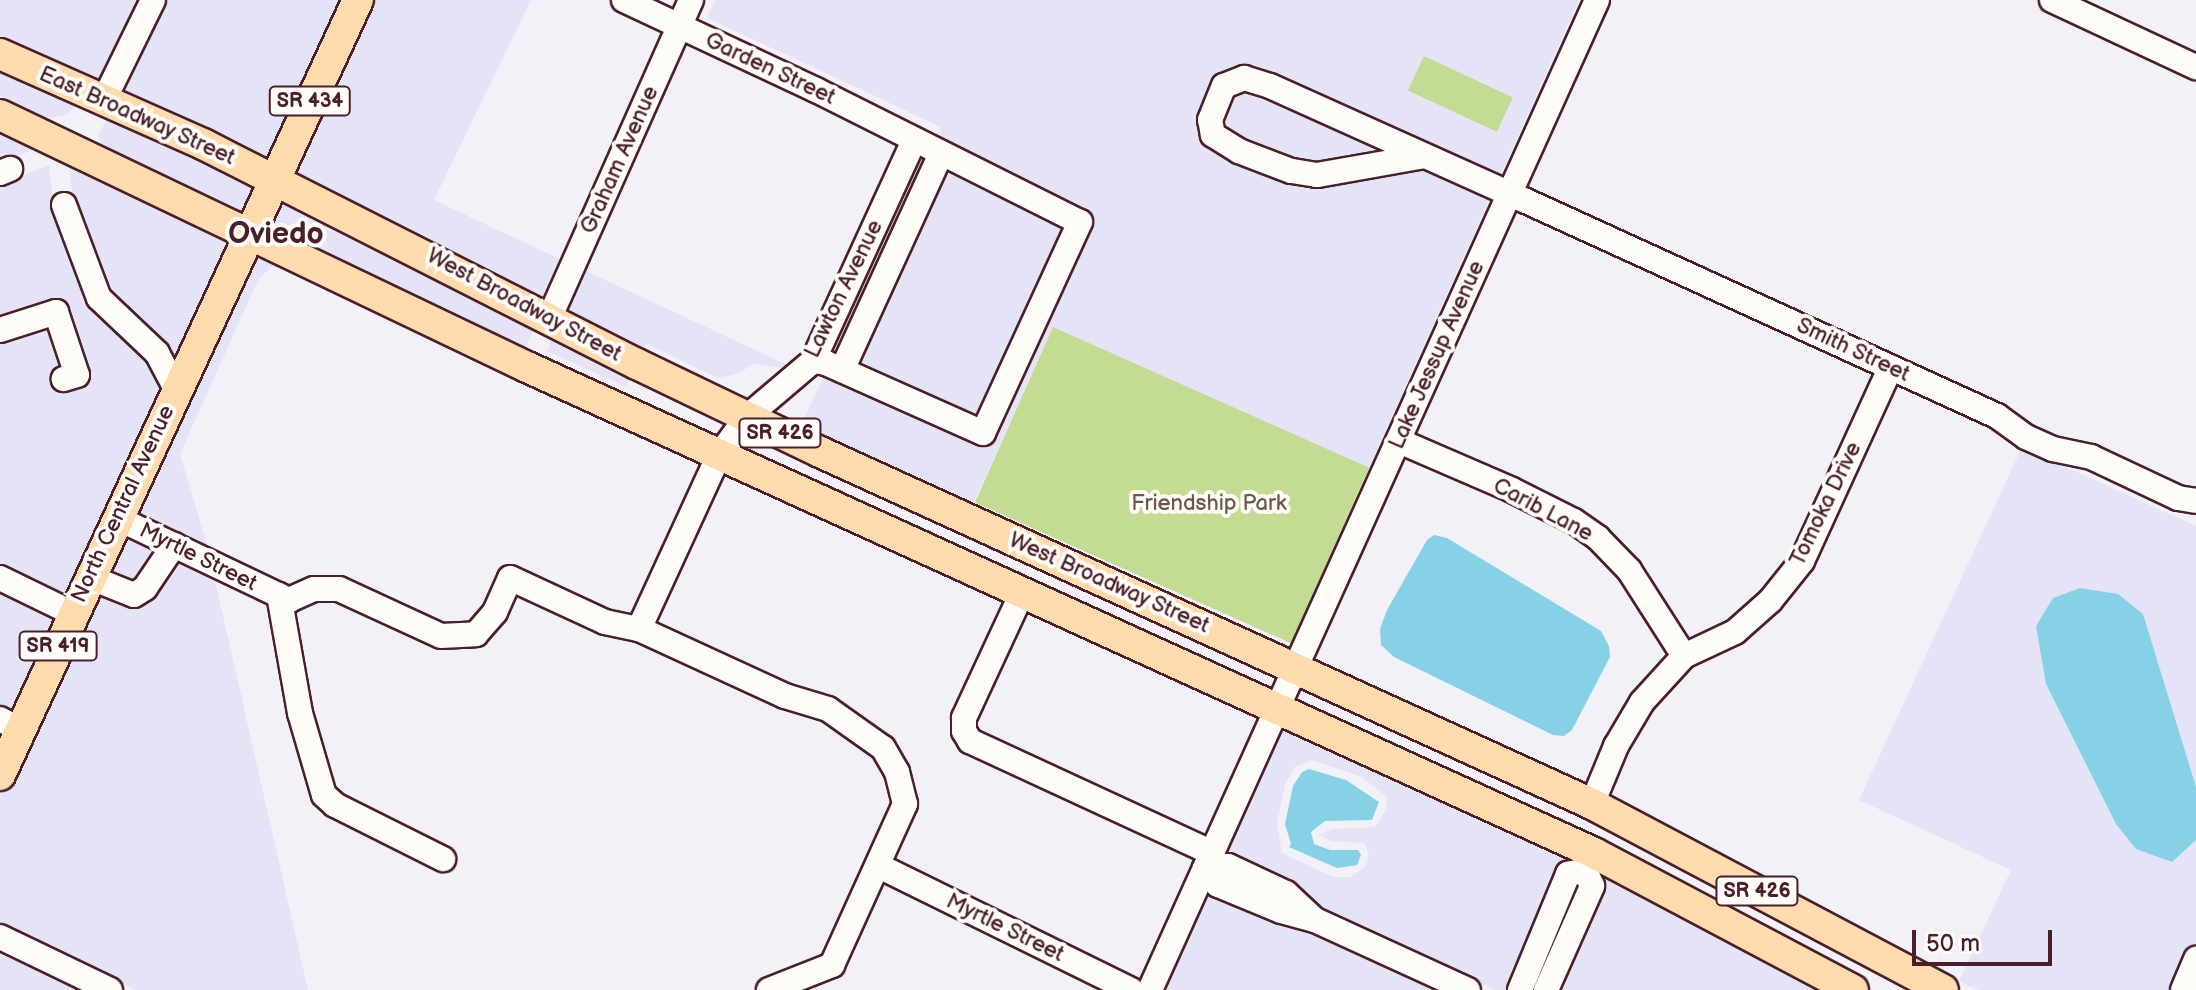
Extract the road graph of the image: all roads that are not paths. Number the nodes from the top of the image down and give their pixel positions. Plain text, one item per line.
1 (153, 0) edge
2 (358, 0) edge
3 (624, 0) edge
4 (691, 0) edge
5 (1597, 0) edge
6 (2052, 0) edge
7 (680, 26) junction
8 (0, 54) edge
9 (2196, 67) edge
10 (104, 100) junction
11 (0, 115) edge
12 (914, 140) junction
13 (941, 154) junction
14 (1425, 156) junction
15 (274, 179) junction
16 (1510, 194) junction
17 (64, 205) dead end
18 (248, 234) junction
19 (549, 319) junction
20 (0, 330) edge
21 (813, 361) junction
22 (1891, 367) junction
23 (842, 370) junction
24 (64, 379) dead end
25 (176, 389) junction
26 (747, 417) junction
27 (1399, 441) junction
28 (719, 455) junction
29 (2196, 501) edge
30 (117, 518) junction
31 (174, 545) junction
32 (89, 577) junction
33 (0, 578) edge
34 (1022, 593) junction
35 (279, 595) junction
36 (72, 613) junction
37 (639, 629) junction
38 (1684, 656) junction
39 (1296, 667) junction
40 (1277, 709) junction
41 (10, 724) edge
42 (0, 775) edge
43 (1592, 804) junction
44 (443, 859) dead end
45 (1208, 861) junction
46 (1589, 861) junction
47 (879, 866) junction
48 (0, 937) edge
49 (2196, 959) edge
50 (110, 990) edge
51 (769, 990) edge
52 (1131, 990) edge
53 (1150, 990) edge
54 (1468, 990) edge
55 (1520, 990) edge
56 (1546, 990) edge
57 (1853, 990) edge
58 (1943, 990) edge
59 (2183, 990) edge

1 - 10 street
2 - 15 main road, SR 434
3 - 7 street, Garden Street
4 - 7 street, Graham Avenue
5 - 16 street, Lake Jessup Avenue
6 - 9 street
7 - 12 street, Garden Street
7 - 19 street, Graham Avenue
8 - 10 main road, East Broadway Street
10 - 15 main road, East Broadway Street
11 - 18 main road
12 - 13 street, Garden Street
12 - 21 street, Lawton Avenue
13 - 23 street
13 - 23 street, Garden Street
14 - 14 street, Smith Street
14 - 16 street, Smith Street
15 - 18 main road, SR 434
15 - 19 main road, West Broadway Street / SR 426
16 - 22 street, Smith Street
16 - 27 street, Lake Jessup Avenue
17 - 25 street
18 - 25 main road, North Central Avenue / SR 419
18 - 28 main road, West Broadway Street / SR 426
19 - 26 main road, West Broadway Street / SR 426
20 - 24 street
21 - 23 street
21 - 26 street, Lawton Avenue
22 - 29 street, Smith Street
22 - 38 street, Tomoka Drive
25 - 30 main road, North Central Avenue / SR 419
26 - 28 street, Lawton Avenue
26 - 39 main road, West Broadway Street / SR 426
27 - 38 street, Carib Lane
27 - 39 street, Lake Jessup Avenue
28 - 34 main road, West Broadway Street / SR 426
28 - 37 street, Lawton Avenue
30 - 31 street, Myrtle Street
30 - 32 main road, North Central Avenue / SR 419
31 - 32 street
31 - 35 street, Myrtle Street
32 - 36 main road, North Central Avenue / SR 419
33 - 36 street
34 - 40 main road, West Broadway Street / SR 426
34 - 45 street
35 - 37 street
35 - 44 street
36 - 41 main road, North Central Avenue / SR 419
37 - 47 street
38 - 43 street, Tomoka Drive
39 - 40 street, Lake Jessup Avenue
39 - 43 main road, West Broadway Street / SR 426
40 - 45 street, Lake Jessup Avenue
40 - 46 main road, West Broadway Street / SR 426
41 - 42 main road, North Central Avenue / SR 419
43 - 58 main road, West Broadway Street / SR 426
45 - 53 street, Lake Jessup Avenue
45 - 54 street
46 - 55 street
46 - 56 street
46 - 57 main road, West Broadway Street / SR 426
47 - 51 street
47 - 52 street, Myrtle Street
48 - 50 street
49 - 59 street

